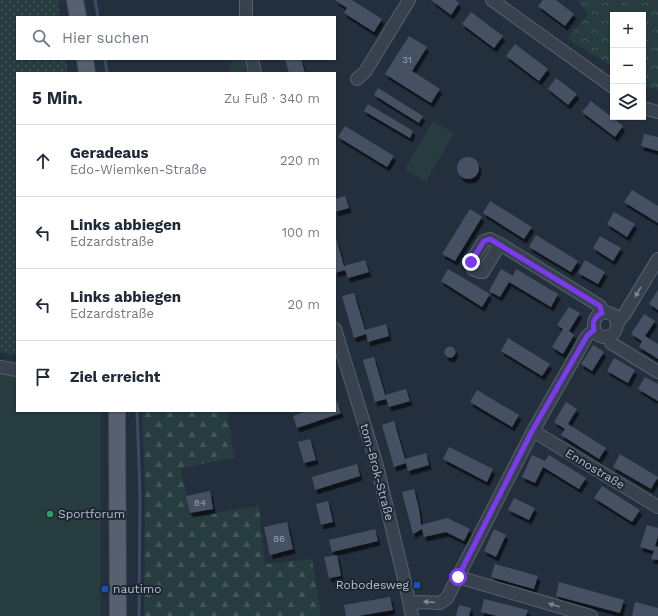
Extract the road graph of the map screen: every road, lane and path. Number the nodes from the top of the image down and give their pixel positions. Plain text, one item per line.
1 (75, 0) edge
2 (246, 0) edge
3 (409, 0) edge
4 (492, 0) edge
5 (78, 16) edge
6 (246, 16) edge
7 (85, 60) edge
8 (252, 60) edge
9 (87, 72) edge
10 (255, 72) edge
11 (357, 79) dead end
12 (610, 86) edge
13 (646, 109) edge
14 (658, 112) edge
15 (500, 244) dead end
16 (658, 259) edge
17 (602, 313) junction
18 (617, 323) junction
19 (594, 330) junction
20 (336, 332) edge
21 (609, 336) junction
22 (0, 367) edge
23 (16, 370) edge
24 (658, 372) edge
25 (117, 412) edge
26 (532, 431) junction
27 (658, 507) edge
28 (458, 577) junction
29 (410, 604) junction
30 (118, 616) edge
31 (412, 616) edge
32 (591, 616) edge

1 - 5 main road
2 - 6 street
3 - 11 street
4 - 12 street
7 - 9 main road
8 - 10 street
13 - 14 street
15 - 17 street
16 -> 18 street
17 - 18 street
17 - 19 street
18 - 21 street
19 - 21 street
19 - 26 street
20 - 29 street, tom-Brok-Straße
21 - 24 street
22 - 23 street
25 - 30 main road
26 - 27 street, Ennostraße
26 - 28 street
28 -> 29 street
32 -> 28 street
29 - 31 street, tom-Brok-Straße

